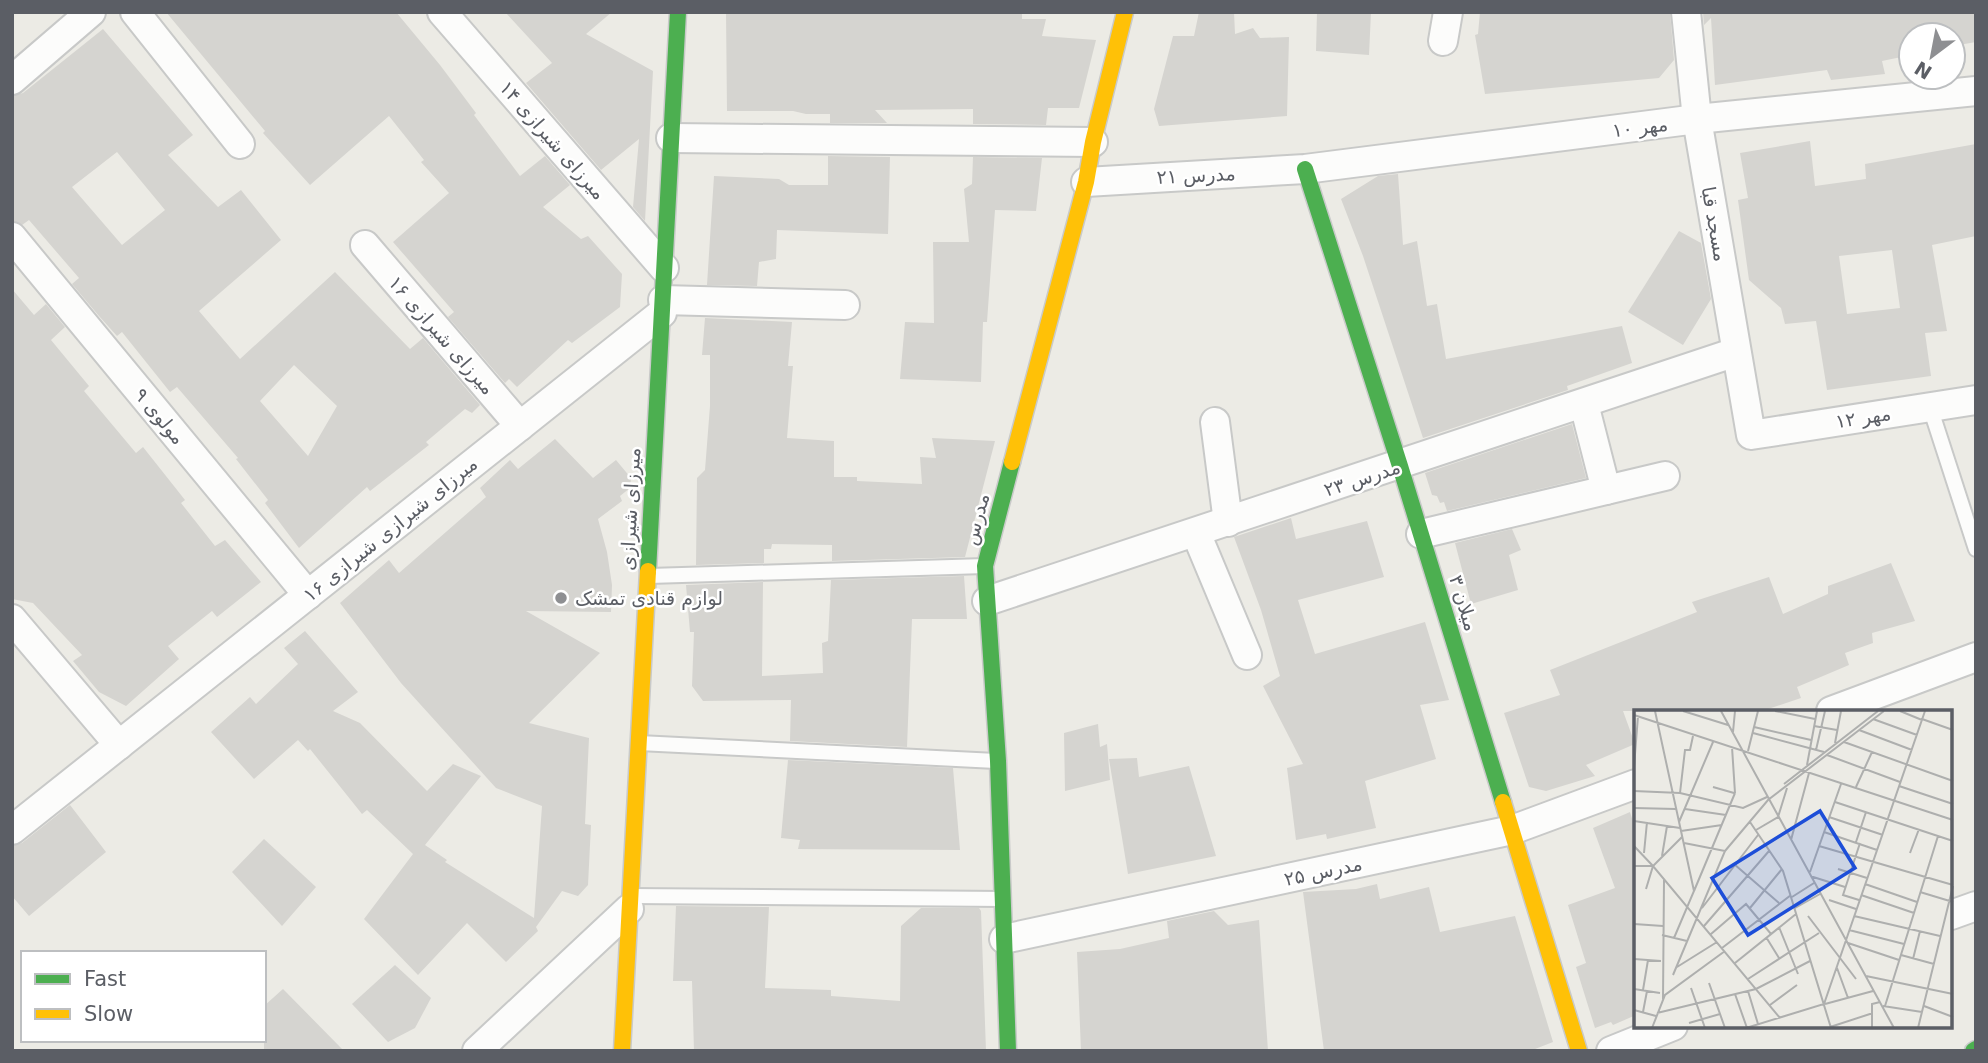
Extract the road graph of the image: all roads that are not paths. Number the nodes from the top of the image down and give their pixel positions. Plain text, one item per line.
1 (91, 12) edge
2 (135, 12) edge
3 (442, 12) edge
4 (678, 12) edge
5 (1125, 12) edge
6 (1448, 12) edge
7 (1686, 12) edge
8 (1443, 41) dead end
9 (12, 80) edge
10 (1976, 91) edge
11 (1697, 119) junction
12 (671, 138) junction
13 (1093, 142) junction
14 (240, 144) dead end
15 (1305, 169) junction
16 (1086, 182) junction
17 (12, 237) edge
18 (365, 245) dead end
19 (664, 268) junction
20 (845, 305) dead end
21 (662, 306) junction
22 (1737, 352) junction
23 (1976, 400) edge
24 (1584, 404) junction
25 (1930, 407) junction
26 (1215, 422) dead end
27 (520, 426) junction
28 (1751, 435) joint
29 (1400, 466) junction
30 (1665, 476) dead end
31 (1606, 490) junction
32 (1228, 522) junction
33 (1196, 533) junction
34 (1421, 534) junction
35 (1976, 548) edge
36 (985, 566) junction
37 (648, 576) junction
38 (308, 595) junction
39 (988, 601) junction
40 (12, 619) edge
41 (1247, 655) dead end
42 (1976, 657) edge
43 (1834, 710) edge
44 (639, 743) junction
45 (119, 745) junction
46 (998, 761) junction
47 (1634, 785) edge
48 (12, 830) edge
49 (1512, 830) junction
50 (1004, 899) junction
51 (630, 902) junction
52 (1976, 906) edge
53 (1953, 914) edge
54 (1004, 939) junction
55 (1668, 1028) edge
56 (477, 1051) edge
57 (622, 1051) edge
58 (1008, 1051) edge
59 (1579, 1051) edge
60 (1611, 1051) edge

1 - 9 street
2 - 14 street
3 - 19 street, میرزای شیرازی ۱۴
4 - 12 street, میرزای شیرازی
5 - 13 street, مدرس
6 - 8 street
7 - 11 street, مسجد قبا
10 - 11 street, مهر ۱۰
11 - 15 street, مهر ۱۰
11 - 22 street, مسجد قبا
12 - 13 street
12 - 19 street, میرزای شیرازی
13 - 16 street, مدرس
15 - 16 street, مدرس ۲۱
15 - 29 street, میلان ۳
16 - 36 street, مدرس
17 - 38 street, مولوی ۹
18 - 27 street, میرزای شیرازی ۱۶
19 - 21 street, میرزای شیرازی
20 - 21 street
21 - 27 street, میرزای شیرازی شیرازی ۱۶
21 - 37 street, میرزای شیرازی
22 - 24 street, مدرس ۲۳
22 - 28 street, مسجد قبا
23 - 25 street, مهر ۱۲
24 - 29 street, مدرس ۲۳
24 - 31 street
25 - 28 street, مهر ۱۲
25 - 35 lane
26 - 32 street
27 - 38 street, میرزای شیرازی شیرازی ۱۶
29 - 32 street, مدرس ۲۳
29 - 34 street, میلان ۳
30 - 31 street
31 - 34 street
32 - 33 street, مدرس ۲۳
33 - 39 street, مدرس ۲۳
33 - 41 street
34 - 49 street, میلان ۳
36 - 37 lane
36 - 39 street, مدرس
37 - 44 street, میرزای شیرازی
38 - 45 street, میرزای شیرازی شیرازی ۱۶
39 - 46 street, مدرس
40 - 45 street
42 - 43 street
44 - 46 lane
44 - 51 street, میرزای شیرازی
45 - 48 street, میرزای شیرازی شیرازی ۱۶
46 - 50 street, مدرس
47 - 49 street, مدرس ۲۵
49 - 54 street, مدرس ۲۵
49 - 59 street, میلان ۳
50 - 51 lane
50 - 54 street, مدرس
51 - 56 street
51 - 57 street, میرزای شیرازی
52 - 53 street
54 - 58 street, مدرس
55 - 60 street

